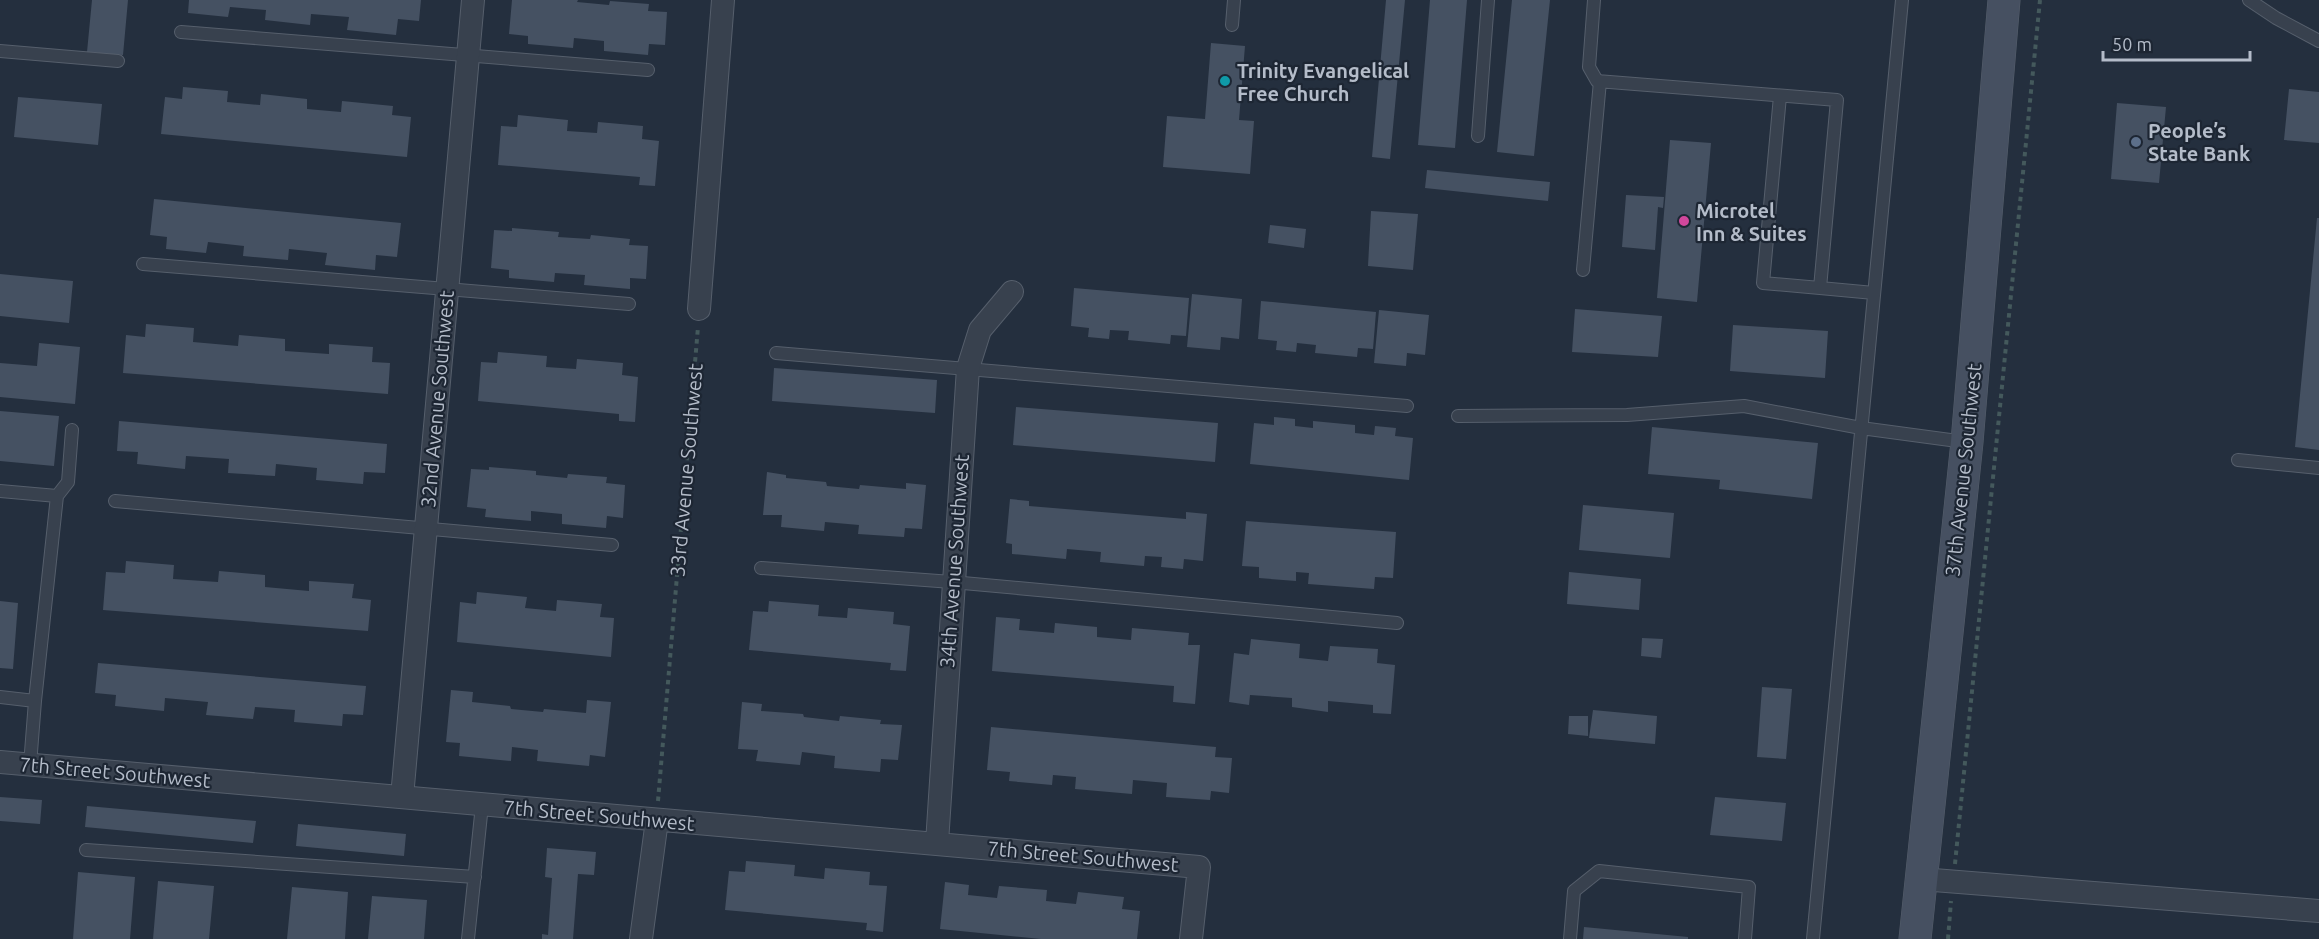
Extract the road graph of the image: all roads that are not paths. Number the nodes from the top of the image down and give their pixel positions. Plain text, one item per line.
1 (473, 0) edge
2 (723, 0) edge
3 (1234, 0) edge
4 (1488, 0) edge
5 (1594, 0) edge
6 (1902, 0) edge
7 (2004, 0) edge
8 (2249, 0) edge
9 (1232, 25) dead end
10 (181, 32) dead end
11 (2319, 41) edge
12 (0, 51) edge
13 (469, 56) junction
14 (118, 61) dead end
15 (648, 70) dead end
16 (1600, 81) junction
17 (1780, 96) junction
18 (1478, 136) dead end
19 (143, 264) dead end
20 (1583, 270) dead end
21 (1820, 288) junction
22 (447, 289) junction
23 (1012, 292) dead end
24 (1874, 293) junction
25 (628, 304) dead end
26 (699, 309) road end
27 (776, 353) dead end
28 (968, 368) junction
29 (1407, 406) dead end
30 (1458, 416) dead end
31 (1861, 428) junction
32 (72, 430) dead end
33 (1967, 442) junction
34 (2238, 460) dead end
35 (2319, 468) edge
36 (0, 491) edge
37 (57, 496) junction
38 (115, 501) dead end
39 (426, 529) junction
40 (612, 545) dead end
41 (761, 568) dead end
42 (952, 582) junction
43 (1397, 623) dead end
44 (0, 697) edge
45 (35, 701) junction
46 (0, 762) edge
47 (30, 765) junction
48 (402, 797) junction
49 (482, 805) junction
50 (657, 820) junction
51 (936, 843) junction
52 (86, 850) dead end
53 (475, 877) junction
54 (1921, 879) junction
55 (2319, 911) edge
56 (468, 939) edge
57 (641, 939) edge
58 (1191, 939) edge
59 (1570, 939) edge
60 (1745, 939) edge
61 (1813, 939) edge
62 (1914, 939) edge

1 - 13 street, 32nd Avenue Southwest
2 - 26 street
3 - 9 lane
4 - 18 lane
5 - 16 lane
6 - 24 lane
7 - 33 main road, 37th Avenue Southwest
8 - 11 lane
10 - 13 lane
12 - 14 lane
13 - 15 lane
13 - 22 street, 32nd Avenue Southwest
16 - 17 lane
16 - 20 lane
17 - 21 lane
17 - 21 lane
19 - 22 lane
21 - 24 lane
22 - 25 lane
22 - 39 street, 32nd Avenue Southwest
23 - 28 street, 34th Avenue Southwest
24 - 31 lane
27 - 28 lane
28 - 29 lane
28 - 42 street, 34th Avenue Southwest
30 - 31 lane
31 - 33 lane
31 - 61 lane
32 - 37 lane
33 - 54 main road, 37th Avenue Southwest
34 - 35 lane
36 - 37 lane
37 - 45 lane
38 - 39 lane
39 - 40 lane
39 - 48 street, 32nd Avenue Southwest
41 - 42 lane
42 - 43 lane
42 - 51 street, 34th Avenue Southwest
44 - 45 lane
45 - 47 lane
46 - 47 street, 7th Street Southwest
47 - 48 street, 7th Street Southwest
48 - 49 street, 7th Street Southwest
49 - 50 street, 7th Street Southwest
49 - 53 lane
50 - 51 street, 7th Street Southwest
50 - 57 street
51 - 58 street, 7th Street Southwest
52 - 53 lane
53 - 56 lane
54 - 55 street
54 - 62 main road, 37th Avenue Southwest
59 - 60 lane

